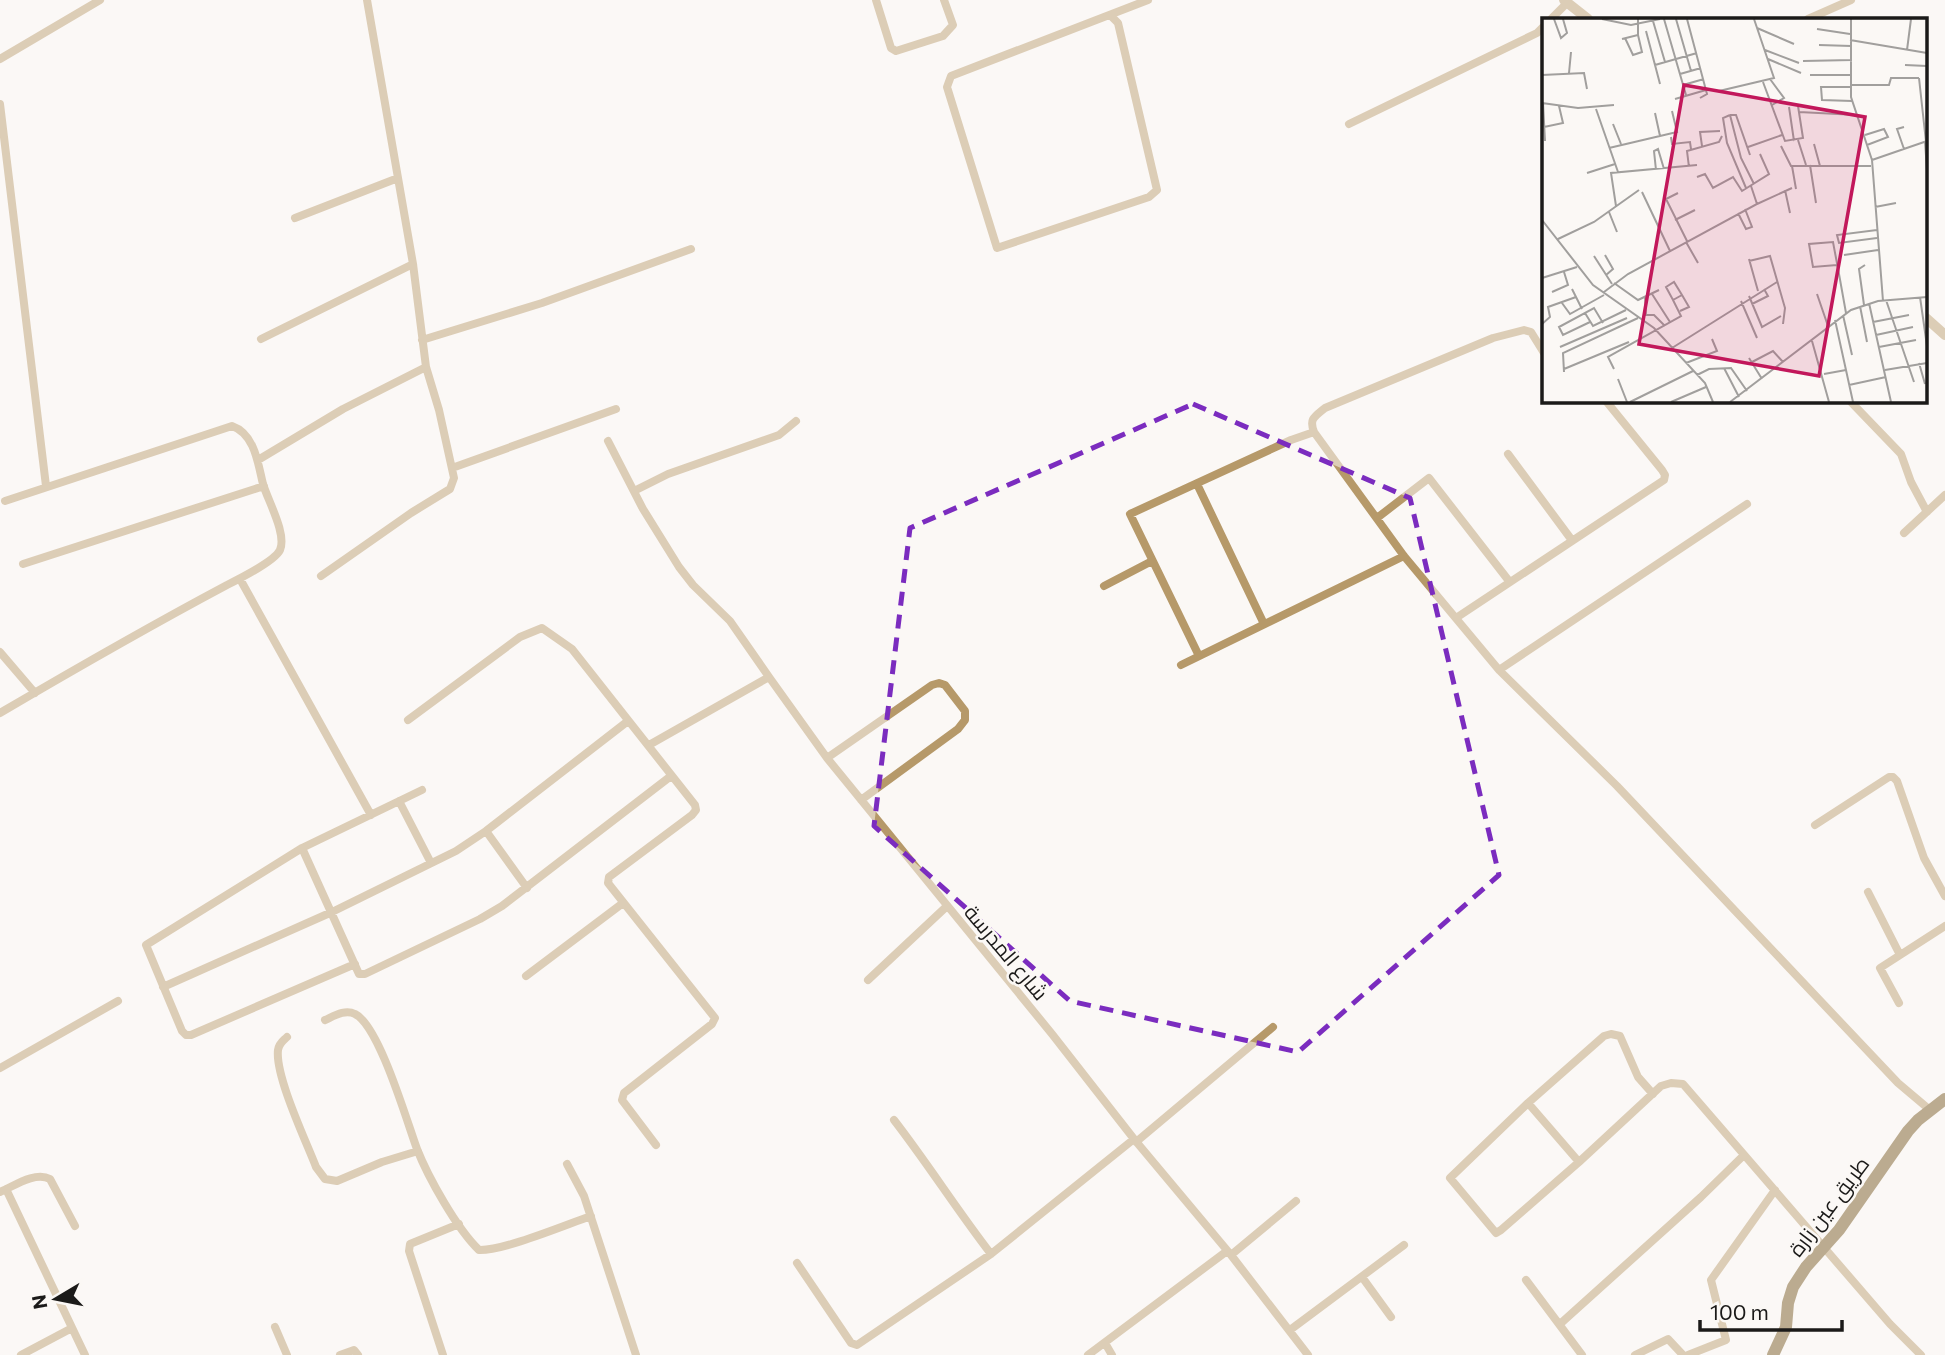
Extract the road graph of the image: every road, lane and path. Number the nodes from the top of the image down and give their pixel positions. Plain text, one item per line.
1 (100, 0) edge
2 (367, 0) edge
3 (876, 0) edge
4 (944, 0) edge
5 (1148, 0) edge
6 (1851, 0) edge
7 (1565, 1) edge
8 (1110, 15) junction
9 (1552, 18) edge
10 (1587, 18) edge
11 (1810, 18) edge
12 (1542, 28) edge
13 (0, 60) edge
14 (0, 104) edge
15 (1349, 124) dead end
16 (398, 178) junction
17 (295, 218) dead end
18 (691, 249) dead end
19 (413, 264) junction
20 (1927, 319) edge
21 (1945, 335) edge
22 (261, 339) dead end
23 (422, 340) junction
24 (1542, 350) edge
25 (426, 367) junction
26 (1607, 402) edge
27 (1851, 402) edge
28 (616, 410) dead end
29 (796, 421) dead end
30 (1314, 432) junction
31 (608, 441) dead end
32 (1508, 454) dead end
33 (257, 460) junction
34 (452, 468) junction
35 (1197, 484) junction
36 (46, 486) junction
37 (264, 486) junction
38 (634, 491) junction
39 (1945, 495) edge
40 (5, 501) dead end
41 (1748, 504) dead end
42 (1927, 512) junction
43 (1377, 517) junction
44 (1904, 533) dead end
45 (1571, 539) junction
46 (1404, 556) junction
47 (1152, 561) junction
48 (23, 564) dead end
49 (321, 576) dead end
50 (240, 579) junction
51 (1509, 581) junction
52 (1104, 586) dead end
53 (1456, 618) junction
54 (1264, 624) junction
55 (0, 652) edge
56 (1199, 656) junction
57 (1181, 665) dead end
58 (1499, 670) junction
59 (769, 677) junction
60 (35, 693) junction
61 (0, 713) edge
62 (408, 720) dead end
63 (628, 721) junction
64 (649, 746) junction
65 (827, 758) junction
66 (671, 776) junction
67 (422, 790) dead end
68 (861, 800) junction
69 (399, 801) junction
70 (372, 815) junction
71 (1815, 825) dead end
72 (486, 831) junction
73 (302, 848) junction
74 (431, 863) junction
75 (527, 888) junction
76 (1868, 892) dead end
77 (1944, 892) edge
78 (623, 904) junction
79 (947, 907) junction
80 (332, 912) junction
81 (1945, 926) edge
82 (1900, 955) junction
83 (355, 964) junction
84 (526, 976) dead end
85 (868, 980) dead end
86 (163, 987) junction
87 (118, 1001) dead end
88 (1899, 1003) dead end
89 (325, 1020) dead end
90 (1273, 1027) dead end
91 (287, 1037) dead end
92 (0, 1068) edge
93 (1653, 1094) junction
94 (1945, 1099) edge
95 (1528, 1103) junction
96 (1930, 1110) junction
97 (894, 1120) dead end
98 (1135, 1140) junction
99 (656, 1145) dead end
100 (418, 1151) junction
101 (1744, 1155) junction
102 (1579, 1161) junction
103 (566, 1164) dead end
104 (3, 1190) edge
105 (1775, 1190) junction
106 (1296, 1201) dead end
107 (591, 1216) junction
108 (459, 1224) junction
109 (75, 1226) dead end
110 (1404, 1245) dead end
111 (1823, 1247) junction
112 (1229, 1253) junction
113 (991, 1254) junction
114 (797, 1263) dead end
115 (1362, 1277) junction
116 (1525, 1280) dead end
117 (1391, 1317) dead end
118 (1560, 1324) junction
119 (275, 1327) dead end
120 (72, 1328) junction
121 (1290, 1330) junction
122 (1105, 1343) junction
123 (21, 1355) edge
124 (85, 1355) edge
125 (286, 1355) edge
126 (340, 1355) edge
127 (358, 1355) edge
128 (443, 1355) edge
129 (636, 1355) edge
130 (1088, 1355) edge
131 (1112, 1355) edge
132 (1308, 1355) edge
133 (1582, 1355) edge
134 (1634, 1355) edge
135 (1686, 1355) edge
136 (1773, 1355) edge
137 (1922, 1355) edge

1 - 13 street
2 - 16 street
3 - 4 street
5 - 8 street
6 - 11 street
7 - 9 street
7 - 10 street
8 - 8 street
12 - 15 street
14 - 36 street
16 - 17 street
16 - 19 street
18 - 23 street
19 - 22 street
19 - 23 street
20 - 21 street
23 - 25 street
24 - 30 street
25 - 33 street
25 - 34 street
26 - 45 street
27 - 42 street
28 - 34 street
29 - 38 street
30 - 35 street
30 - 43 street
31 - 38 street, شارع المدرسة
32 - 45 street
33 - 36 street
33 - 37 street
34 - 49 street
35 - 47 street
35 - 54 street
36 - 40 street
37 - 48 street
37 - 50 street
38 - 59 street, شارع المدرسة
39 - 42 street
41 - 58 street
42 - 44 street
43 - 46 street
43 - 51 street
45 - 51 street
46 - 53 street
46 - 54 street
47 - 52 street
47 - 56 street
50 - 60 street
50 - 70 street
51 - 53 street
53 - 58 street
54 - 56 street
55 - 60 street
56 - 57 street
58 - 96 street
59 - 64 street
59 - 65 street, شارع المدرسة
60 - 61 street
62 - 63 street
63 - 64 street
63 - 72 street
64 - 66 street
65 - 68 street, شارع المدرسة
65 - 68 street
66 - 75 street
66 - 78 street
67 - 69 street
68 - 79 street, شارع المدرسة
69 - 70 street
69 - 74 street
70 - 73 street
71 - 77 street
72 - 74 street
72 - 75 street
73 - 80 street
73 - 86 street
74 - 80 street
75 - 83 street
76 - 82 street
78 - 84 street
78 - 99 street
79 - 85 street
79 - 98 street, شارع المدرسة
80 - 83 street
80 - 86 street
81 - 82 street
82 - 88 street
83 - 86 street
87 - 92 street
89 - 100 street
90 - 98 street
91 - 100 street
93 - 95 street
93 - 101 street
93 - 102 street
94 - 96 main road, طريق عين زارة
95 - 102 street
95 - 102 street
96 - 111 main road, طريق عين زارة
97 - 113 street
98 - 112 street, شارع المدرسة
98 - 113 street
100 - 108 street
101 - 105 street
101 - 118 street
103 - 107 street
104 - 109 street
104 - 120 street
105 - 111 street
105 - 135 street
106 - 112 street
107 - 108 street
107 - 129 street
108 - 128 street
110 - 115 street
111 - 136 main road, طريق عين زارة
111 - 137 street
112 - 121 street, شارع المدرسة
112 - 122 street
113 - 114 street
115 - 117 street
115 - 121 street
116 - 118 street
118 - 133 street
119 - 125 street
120 - 123 street
120 - 124 street
121 - 132 street, شارع المدرسة
122 - 130 street
122 - 131 street
126 - 127 street
134 - 135 street

